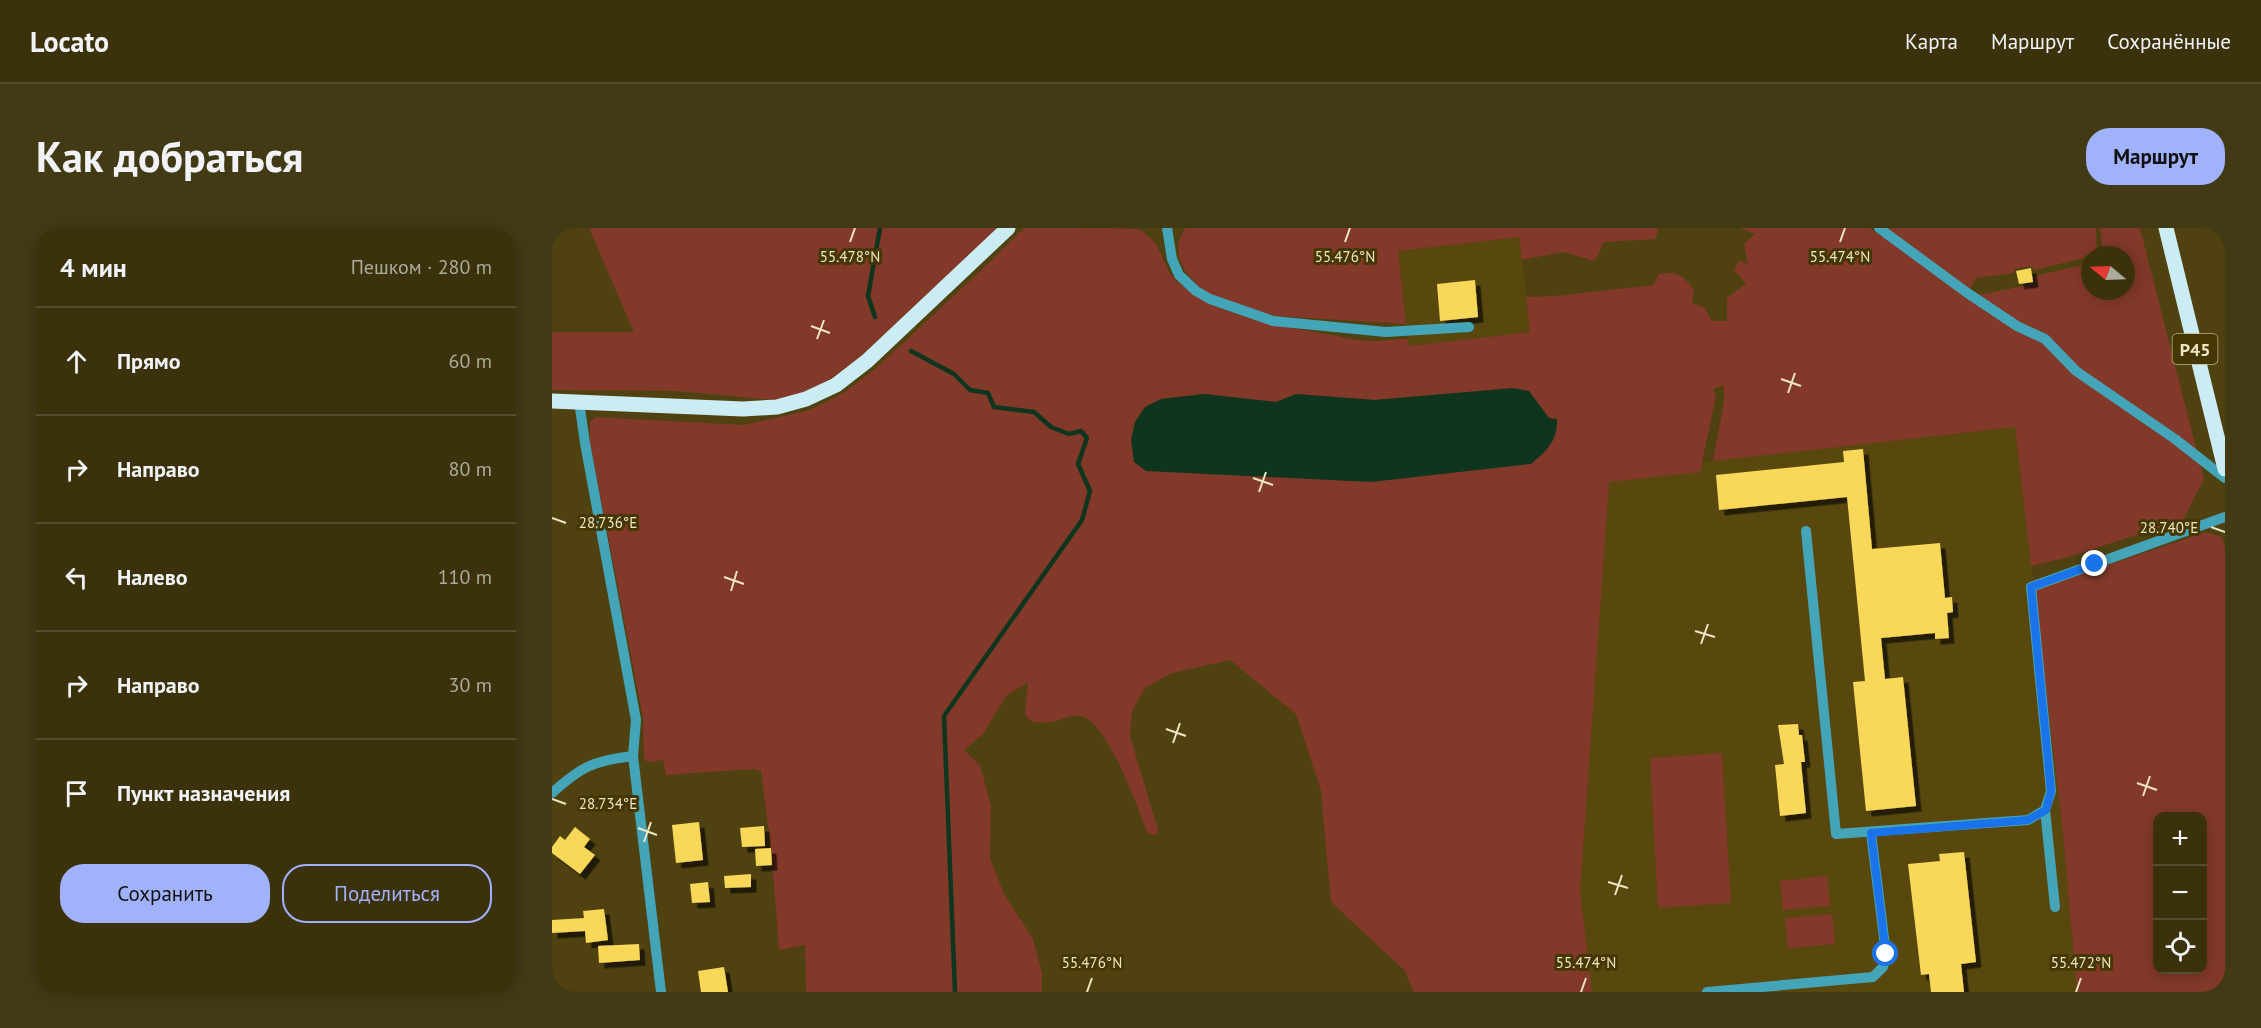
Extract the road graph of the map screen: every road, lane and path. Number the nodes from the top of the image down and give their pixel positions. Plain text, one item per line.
1 (1008, 228) edge
2 (1167, 228) edge
3 (1879, 228) edge
4 (2166, 228) edge
5 (1469, 327) dead end
6 (552, 401) edge
7 (579, 401) junction
8 (2225, 470) edge
9 (2225, 478) edge
10 (2225, 517) edge
11 (1806, 531) dead end
12 (633, 756) junction
13 (552, 793) edge
14 (2046, 810) junction
15 (1871, 833) junction
16 (2055, 907) dead end
17 (661, 992) edge
18 (1707, 992) edge

1 - 7 main road
2 - 5 street
3 - 9 street
4 - 8 main road, Р45
6 - 7 main road
7 - 12 street
10 - 14 street
11 - 15 street
12 - 13 street
12 - 17 street
14 - 15 street
14 - 16 street
15 - 18 street

